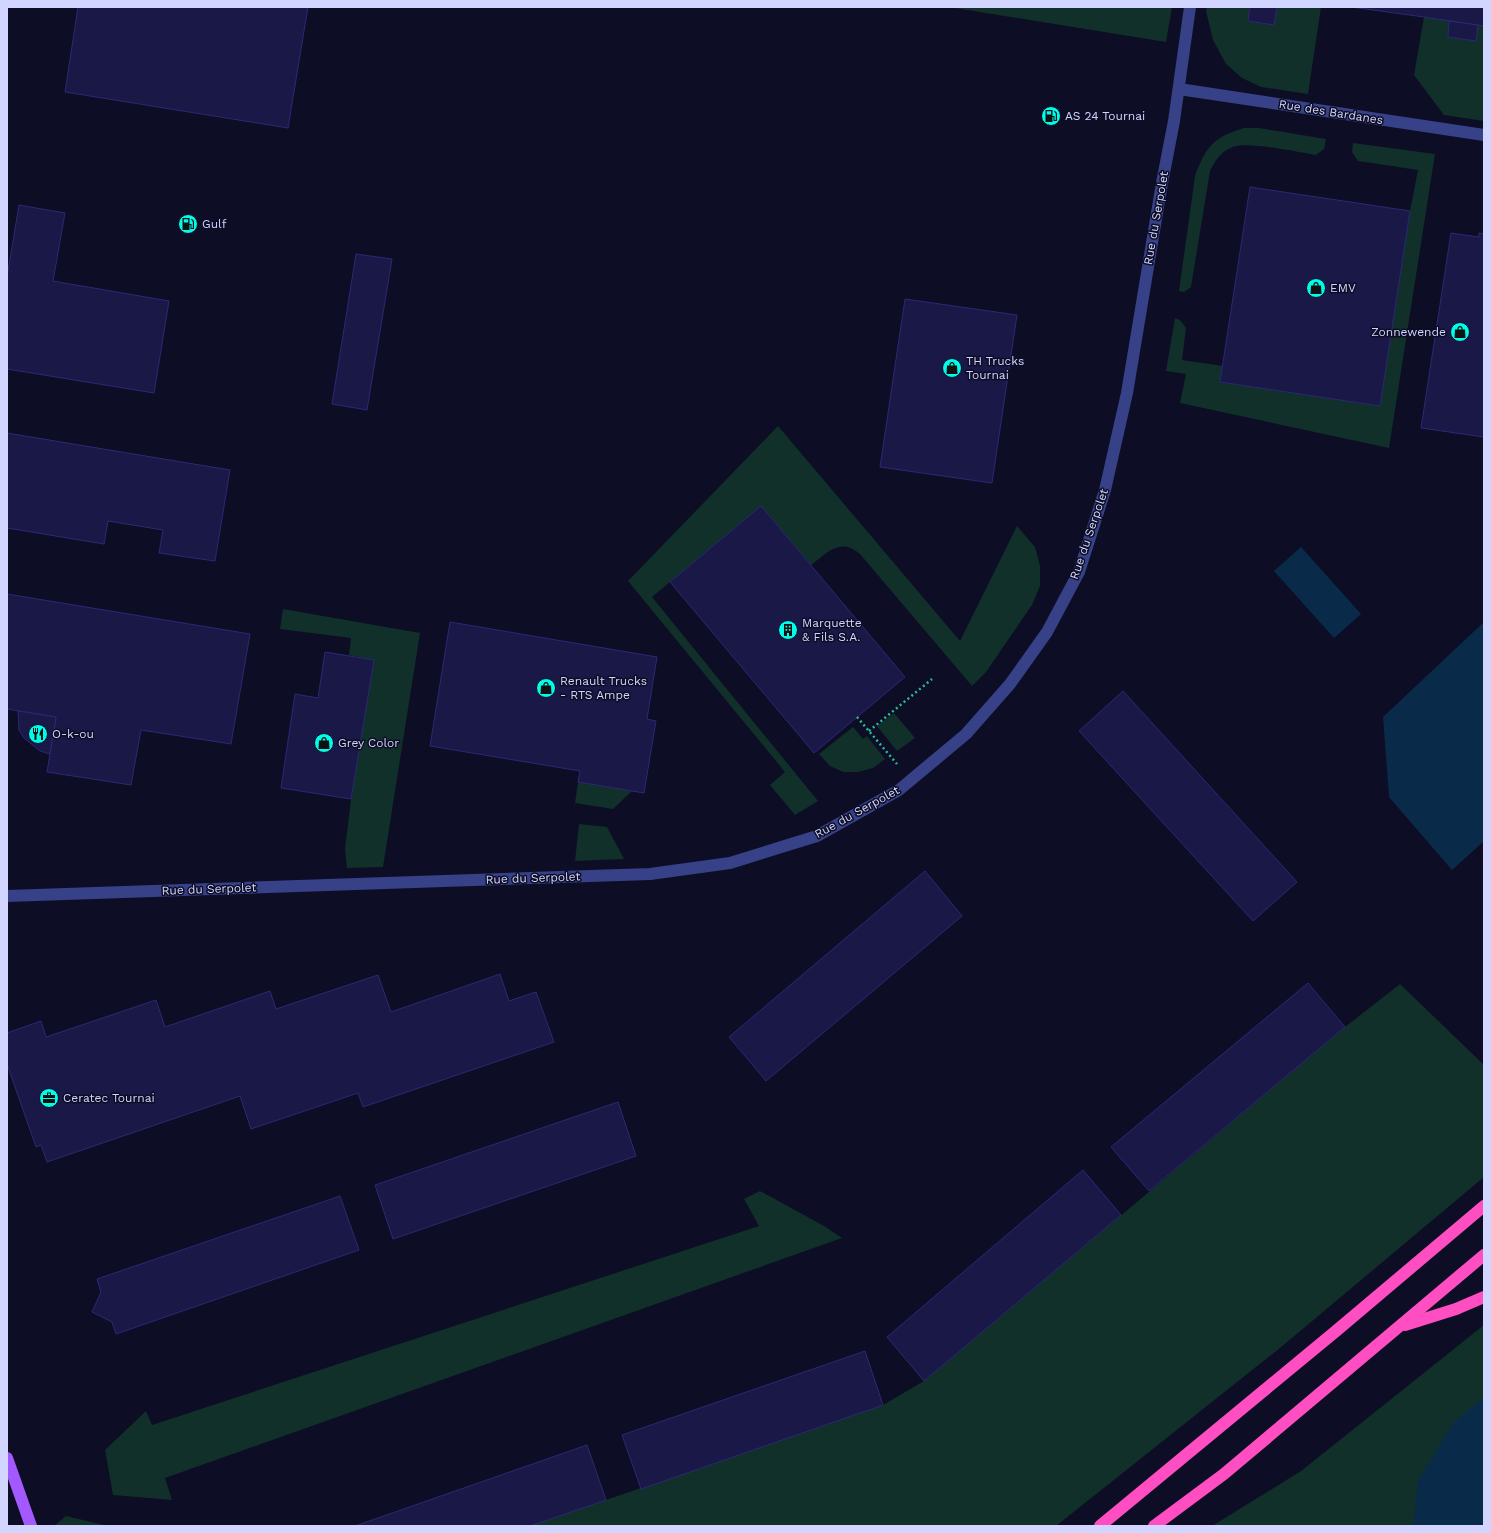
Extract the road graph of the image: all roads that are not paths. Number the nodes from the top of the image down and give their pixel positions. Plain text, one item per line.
1 (1190, 7) edge
2 (1179, 89) junction
3 (1484, 135) edge
4 (7, 896) edge
5 (1484, 1206) edge
6 (1484, 1255) edge
7 (1484, 1297) edge
8 (1400, 1326) junction
9 (7, 1458) edge
10 (31, 1526) edge
11 (1100, 1526) edge
12 (1154, 1526) edge

1 - 2 street, Rue du Serpolet
2 - 3 street, Rue des Bardanes
2 - 4 street, Rue du Serpolet
5 - 11 highway
6 - 8 highway
7 - 8 highway
8 - 12 highway
9 - 10 main road

